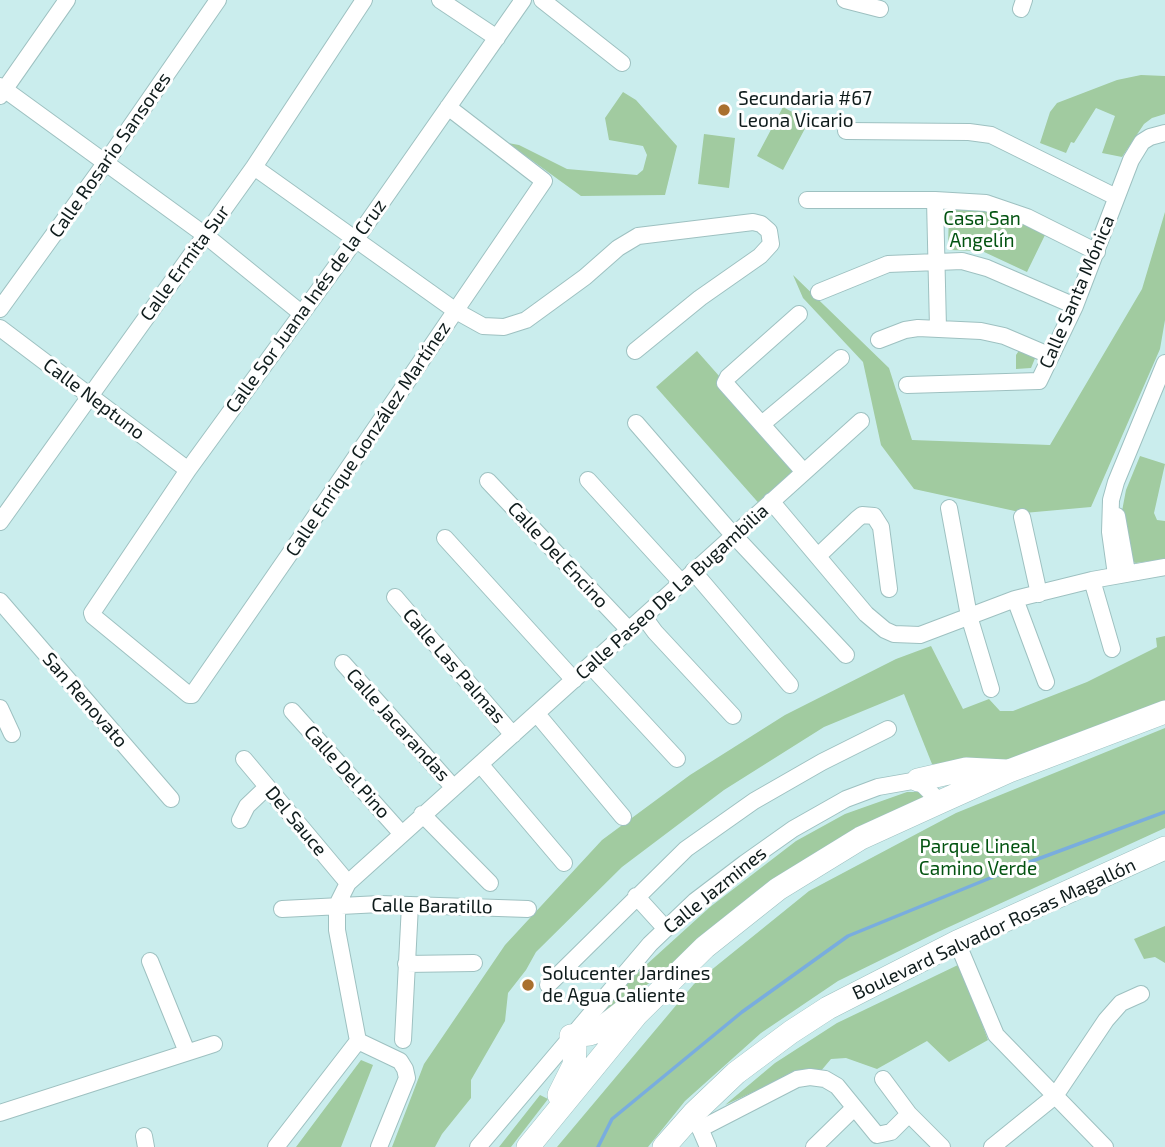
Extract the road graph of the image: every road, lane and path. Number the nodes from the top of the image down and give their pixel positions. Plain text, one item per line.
1 (67, 0) edge
2 (218, 0) edge
3 (364, 0) edge
4 (440, 0) edge
5 (523, 0) edge
6 (542, 0) edge
7 (845, 0) edge
8 (880, 9) dead end
9 (497, 38) junction
10 (622, 63) dead end
11 (1, 91) edge
12 (448, 107) junction
13 (846, 131) dead end
14 (1165, 133) edge
15 (106, 162) junction
16 (254, 167) junction
17 (1116, 197) junction
18 (807, 200) dead end
19 (935, 200) junction
20 (205, 235) junction
21 (356, 239) junction
22 (1097, 251) junction
23 (937, 261) junction
24 (819, 292) dead end
25 (1074, 306) junction
26 (0, 309) edge
27 (456, 311) junction
28 (301, 313) junction
29 (799, 314) dead end
30 (0, 328) edge
31 (938, 328) junction
32 (879, 340) dead end
33 (635, 351) dead end
34 (1051, 356) junction
35 (841, 358) dead end
36 (1165, 363) edge
37 (907, 385) dead end
38 (89, 396) junction
39 (861, 421) dead end
40 (636, 423) dead end
41 (762, 424) junction
42 (188, 470) junction
43 (804, 472) junction
44 (588, 480) dead end
45 (488, 481) dead end
46 (771, 501) junction
47 (949, 508) dead end
48 (1022, 517) dead end
49 (0, 522) edge
50 (734, 534) junction
51 (445, 538) dead end
52 (818, 556) junction
53 (1165, 567) edge
54 (1121, 574) junction
55 (687, 577) junction
56 (1092, 580) junction
57 (888, 589) dead end
58 (1039, 594) junction
59 (395, 597) dead end
60 (1015, 599) junction
61 (0, 601) edge
62 (92, 615) joint
63 (969, 616) junction
64 (644, 617) junction
65 (629, 630) junction
66 (1112, 649) dead end
67 (846, 655) dead end
68 (343, 663) dead end
69 (590, 666) junction
70 (574, 680) junction
71 (1046, 682) dead end
72 (790, 685) dead end
73 (991, 689) dead end
74 (0, 708) edge
75 (292, 711) dead end
76 (1165, 712) edge
77 (537, 714) junction
78 (733, 716) dead end
79 (888, 729) dead end
80 (12, 734) dead end
81 (513, 735) junction
82 (244, 759) dead end
83 (677, 759) dead end
84 (480, 764) junction
85 (1009, 771) junction
86 (918, 780) junction
87 (453, 787) junction
88 (267, 788) junction
89 (171, 799) dead end
90 (940, 802) junction
91 (422, 814) junction
92 (623, 817) dead end
93 (240, 820) dead end
94 (401, 833) junction
95 (1165, 848) edge
96 (564, 863) dead end
97 (348, 883) junction
98 (490, 883) dead end
99 (636, 896) junction
100 (337, 905) junction
101 (410, 905) junction
102 (282, 908) dead end
103 (528, 908) dead end
104 (666, 929) junction
105 (957, 942) junction
106 (705, 947) junction
107 (150, 961) dead end
108 (474, 963) dead end
109 (406, 964) junction
110 (548, 985) dead end
111 (1142, 994) dead end
112 (571, 1036) junction
113 (403, 1040) dead end
114 (358, 1041) junction
115 (214, 1044) dead end
116 (187, 1052) junction
117 (883, 1079) dead end
118 (1055, 1096) junction
119 (853, 1109) junction
120 (0, 1113) edge
121 (909, 1114) junction
122 (697, 1121) junction
123 (531, 1144) edge
124 (276, 1147) edge
125 (379, 1147) edge
126 (478, 1147) edge
127 (664, 1147) edge
128 (708, 1147) edge
129 (814, 1147) edge
130 (942, 1147) edge
131 (992, 1147) edge
132 (1105, 1147) edge

1 - 11 street
2 - 15 street, Calle Rosario Sansores
3 - 16 street, Calle Ermita Sur
4 - 9 street
5 - 9 street, Calle Sor Juana Inés de la Cruz
6 - 10 street
7 - 8 street
9 - 12 street, Calle Sor Juana Inés de la Cruz
11 - 15 street
12 - 21 street, Calle Sor Juana Inés de la Cruz
12 - 27 street, Calle Enrique González Martínez
13 - 17 street
14 - 17 street, Calle Santa Mónica
15 - 20 street
15 - 26 street, Calle Rosario Sansores
16 - 20 street, Calle Ermita Sur
16 - 21 street
17 - 22 street, Calle Santa Mónica
18 - 19 street
19 - 22 street
19 - 23 street
20 - 28 street
20 - 38 street, Calle Ermita Sur
21 - 27 street
21 - 28 street, Calle Sor Juana Inés de la Cruz
22 - 25 street, Calle Santa Mónica
23 - 24 street
23 - 25 street
23 - 31 street
25 - 34 street, Calle Santa Mónica
27 - 33 street
27 - 62 street, Calle Enrique González Martínez
28 - 42 street, Calle Sor Juana Inés de la Cruz
29 - 41 street
30 - 38 street, Calle Neptuno
31 - 32 street
31 - 34 street
34 - 37 street, Calle Santa Mónica
35 - 41 street
36 - 54 street
38 - 42 street, Calle Neptuno
38 - 49 street, Calle Ermita Sur
39 - 43 street
40 - 50 street
41 - 43 street
42 - 62 street, Calle Sor Juana Inés de la Cruz
43 - 46 street
44 - 55 street
45 - 65 street, Calle Del Encino
46 - 50 street, Calle Paseo De La Bugambilia
46 - 52 street, Calle Paseo De La Bugambilia
47 - 63 street
48 - 58 street
50 - 55 street, Calle Paseo De La Bugambilia
50 - 67 street
51 - 70 street
52 - 57 street
52 - 63 street, Calle Paseo De La Bugambilia
53 - 54 street, Calle Paseo De La Bugambilia
54 - 56 street, Calle Paseo De La Bugambilia
55 - 64 street, Calle Paseo De La Bugambilia
55 - 72 street
56 - 58 street, Calle Paseo De La Bugambilia
56 - 66 street
58 - 60 street, Calle Paseo De La Bugambilia
59 - 81 street, Calle Las Palmas
60 - 63 street, Calle Paseo De La Bugambilia
60 - 71 street
61 - 89 street, San Renovato
63 - 73 street
64 - 65 street, Calle Paseo De La Bugambilia
64 - 78 street
65 - 69 street, Calle Paseo De La Bugambilia
68 - 87 street, Calle Jacarandas
69 - 70 street, Calle Paseo De La Bugambilia
69 - 83 street
70 - 77 street, Calle Paseo De La Bugambilia
74 - 80 street
75 - 94 street, Calle Del Pino
76 - 85 highway
77 - 81 street, Calle Paseo De La Bugambilia
77 - 92 street
79 - 99 street
81 - 84 street, Calle Paseo De La Bugambilia
82 - 88 street, Del Sauce
84 - 87 street, Calle Paseo De La Bugambilia
84 - 96 street
85 - 86 highway
85 - 90 highway
86 - 90 street
86 - 104 street, Calle Jazmines
87 - 91 street, Calle Paseo De La Bugambilia
88 - 93 street
88 - 97 street, Del Sauce
90 - 106 highway
91 - 94 street, Calle Paseo De La Bugambilia
91 - 98 street
94 - 97 street, Calle Paseo De La Bugambilia
95 - 105 highway, Boulevard Salvador Rosas Magallón
97 - 100 street, Calle Paseo De La Bugambilia
99 - 104 street
99 - 110 street
100 - 101 street, Calle Baratillo
100 - 102 street, Calle Baratillo
100 - 114 street, Calle Paseo De La Bugambilia
101 - 103 street, Calle Baratillo
101 - 109 street
104 - 112 street, Calle Jazmines
105 - 118 street
105 - 122 highway, Boulevard Salvador Rosas Magallón
106 - 112 highway
106 - 123 highway
107 - 116 street
108 - 109 street
109 - 113 street
111 - 118 street
112 - 123 highway
112 - 126 street, Calle Jazmines
114 - 124 street
114 - 125 street
115 - 116 street
116 - 120 street
117 - 121 street
118 - 131 street
118 - 132 street
119 - 121 street
119 - 122 street
119 - 129 street
121 - 130 street
122 - 127 highway, Boulevard Salvador Rosas Magallón
122 - 128 street

